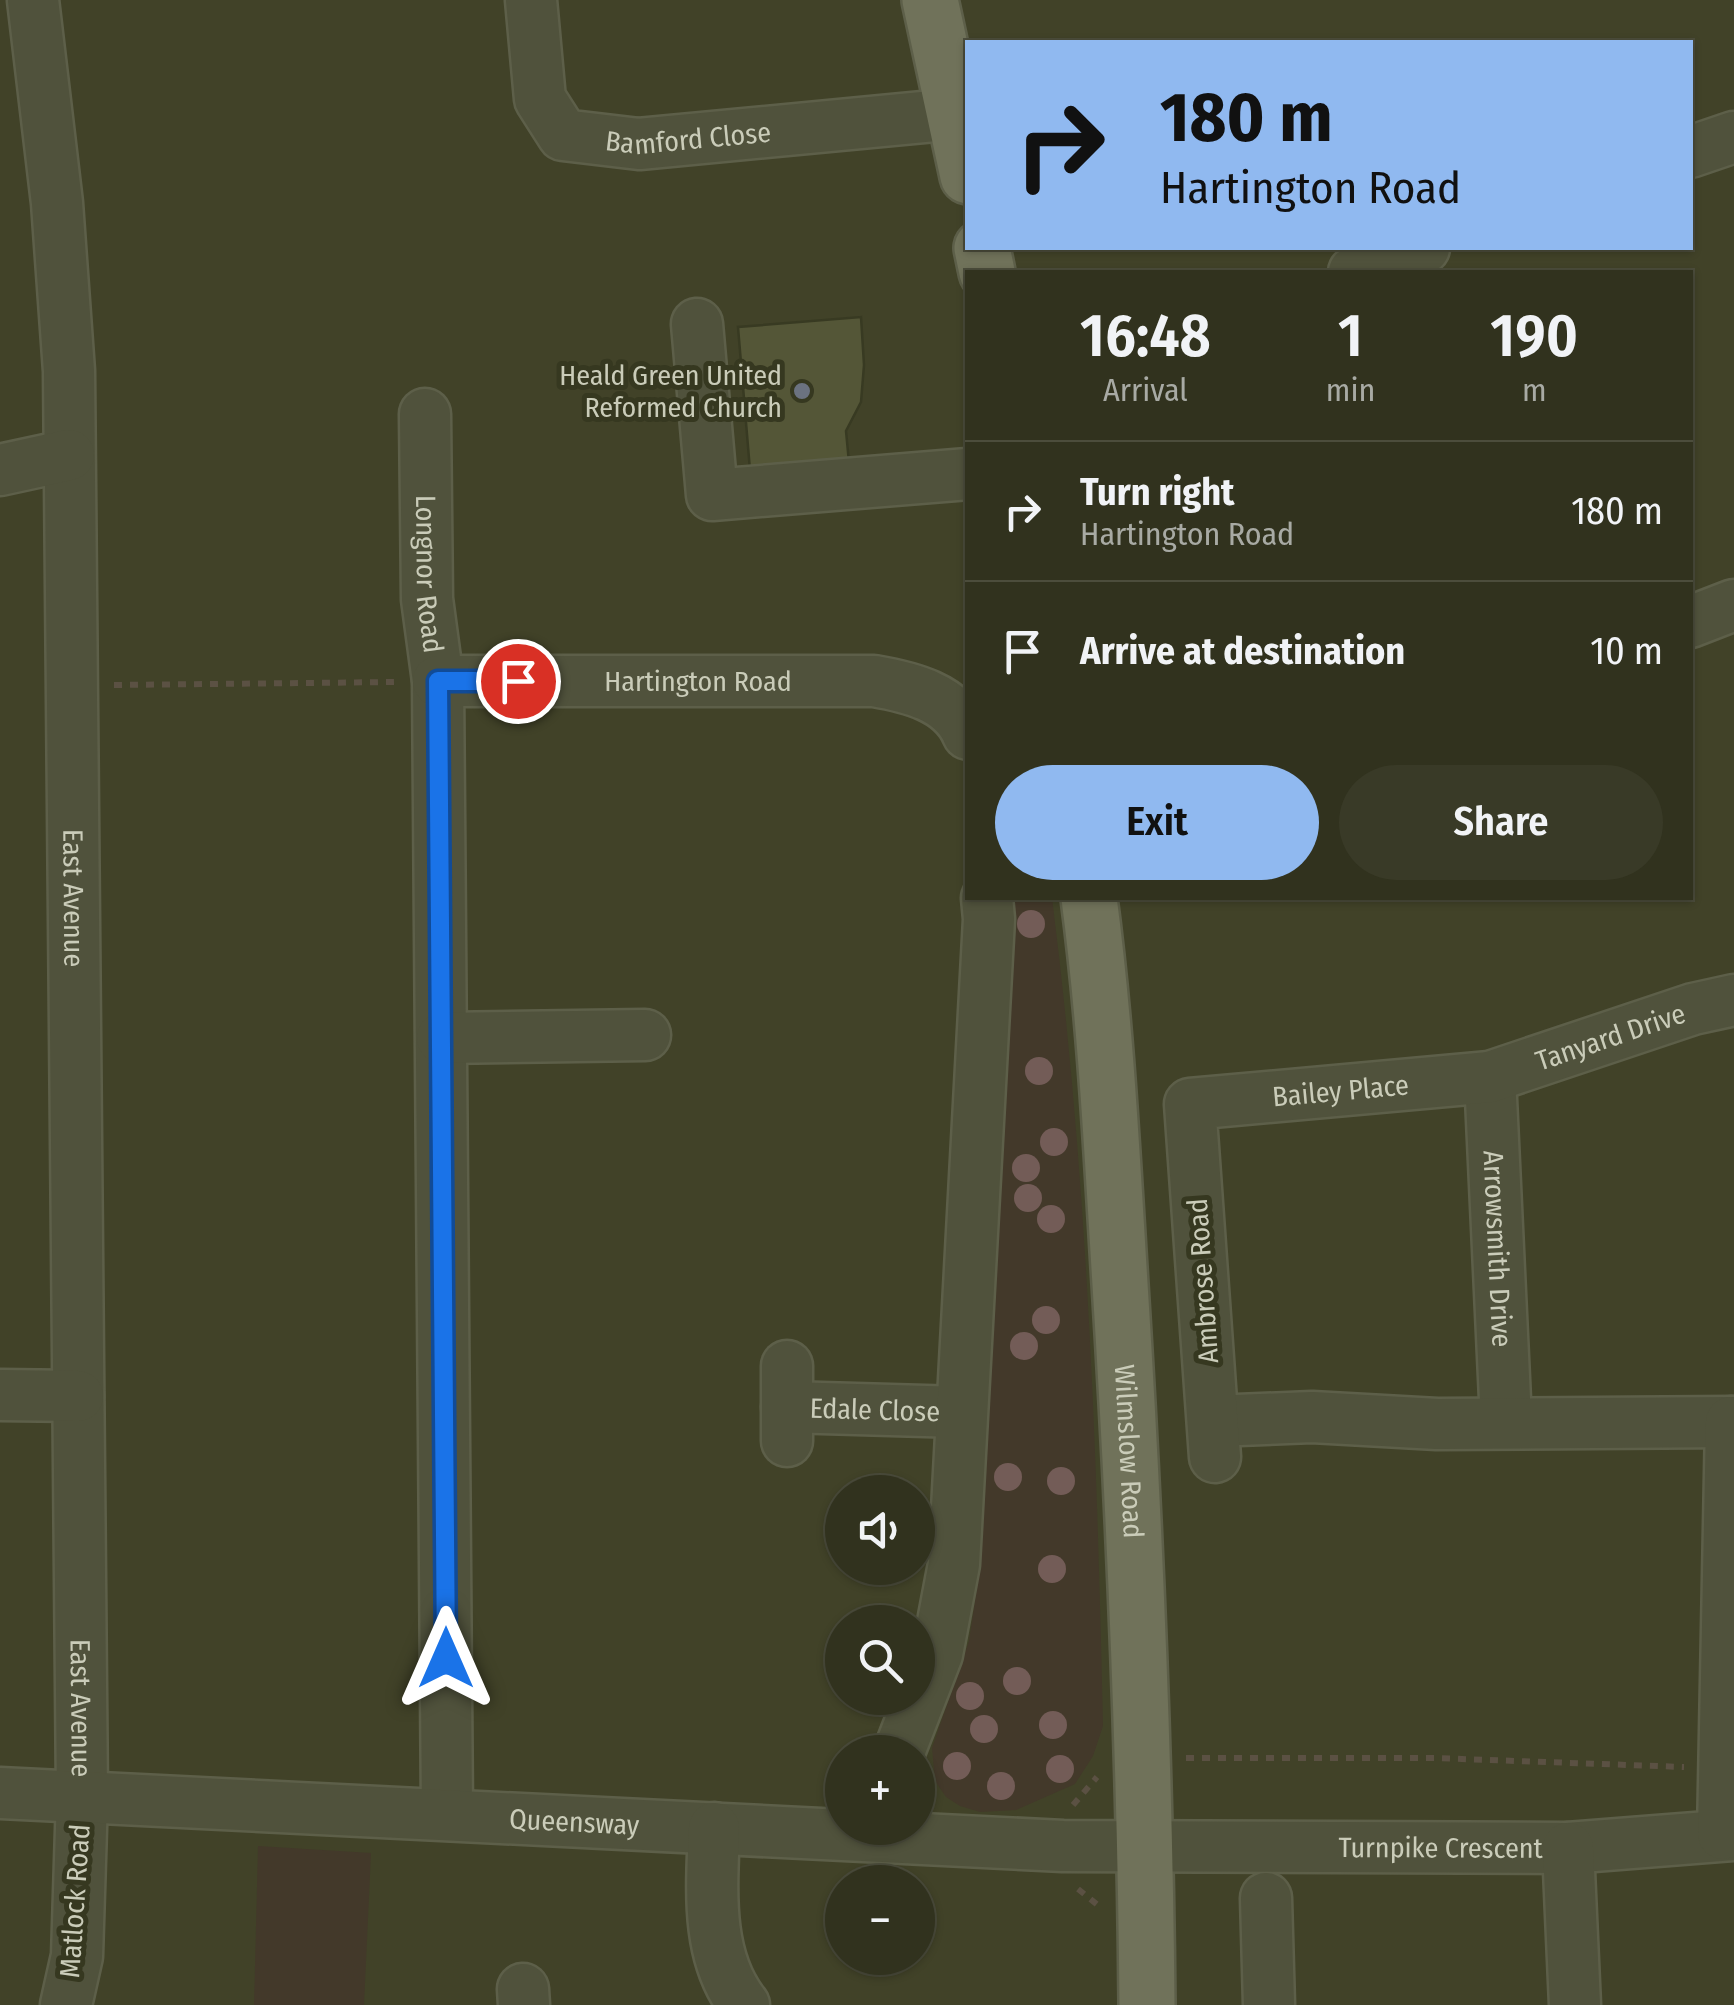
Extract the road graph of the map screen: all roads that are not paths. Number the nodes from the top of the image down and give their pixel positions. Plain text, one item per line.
1 (33, 0) edge
2 (531, 0) edge
3 (930, 0) edge
4 (955, 114) junction
5 (1734, 137) edge
6 (1693, 151) edge
7 (965, 162) edge
8 (1418, 250) edge
9 (1360, 270) edge
10 (697, 324) dead end
11 (425, 414) dead end
12 (69, 455) junction
13 (0, 470) edge
14 (965, 474) edge
15 (1734, 605) edge
16 (1693, 621) edge
17 (438, 681) junction
18 (960, 723) edge
19 (987, 900) edge
20 (1090, 900) edge
21 (1734, 1000) edge
22 (645, 1035) dead end
23 (442, 1038) junction
24 (1490, 1077) junction
25 (1190, 1104) joint
26 (0, 1395) edge
27 (78, 1396) junction
28 (787, 1405) dead end
29 (960, 1412) junction
30 (1506, 1421) junction
31 (1733, 1422) edge
32 (905, 1735) edge
33 (0, 1793) edge
34 (82, 1798) junction
35 (447, 1813) junction
36 (714, 1828) junction
37 (825, 1830) edge
38 (1728, 1835) edge
39 (935, 1836) edge
40 (1146, 1846) junction
41 (1568, 1848) junction
42 (1266, 1898) dead end
43 (732, 2001) edge
44 (66, 2005) edge
45 (1147, 2005) edge
46 (1269, 2005) edge
47 (1575, 2005) edge

1 - 12 street, East Avenue
2 - 4 street, Bamford Close
3 - 4 main road
4 - 7 main road
5 - 6 street
8 - 9 street
10 - 14 street
11 - 17 street, Longnor Road
12 - 13 street
12 - 27 street, East Avenue
15 - 16 street
17 - 18 street, Hartington Road
17 - 23 street, Longnor Road
19 - 29 street
20 - 40 main road, Wilmslow Road
21 - 24 street, Tanyard Drive
22 - 23 street
23 - 35 street, Longnor Road
24 - 25 street, Bailey Place
24 - 30 street, Arrowsmith Drive
25 - 30 street, Ambrose Road
26 - 27 street
27 - 34 street, East Avenue
28 - 29 street, Edale Close
29 - 32 street
30 - 31 street
31 - 38 street
33 - 34 street, Queensway
34 - 35 street, Queensway
34 - 44 street, Matlock Road
35 - 36 street, Queensway
36 - 37 street, Queensway
36 - 43 street
38 - 41 street, Turnpike Crescent
39 - 40 street, Queensway
40 - 41 street, Turnpike Crescent
40 - 45 main road, Wilmslow Road
41 - 47 street
42 - 46 street

